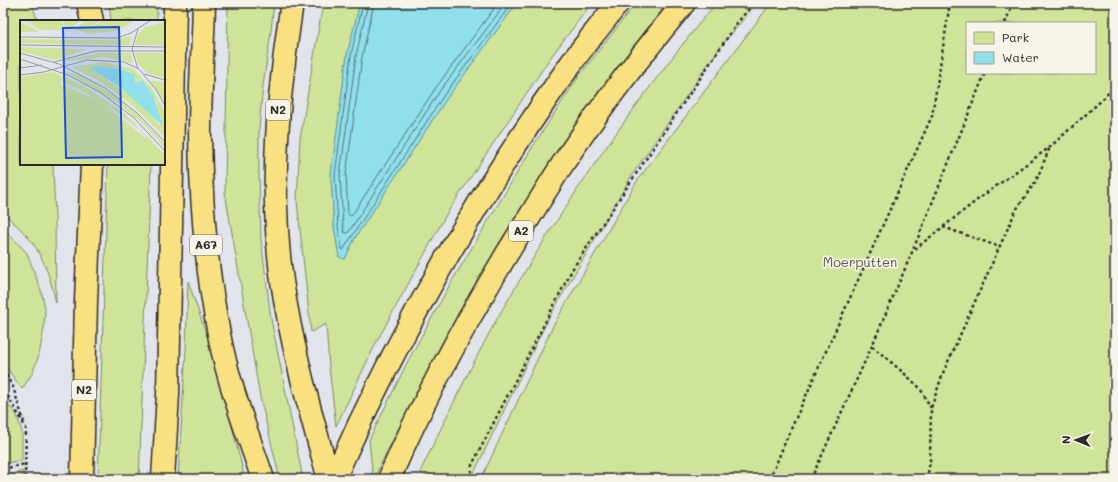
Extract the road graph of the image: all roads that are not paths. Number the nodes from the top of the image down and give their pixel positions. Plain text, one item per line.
1 (88, 3) edge
2 (175, 3) edge
3 (204, 3) edge
4 (292, 3) edge
5 (618, 3) edge
6 (684, 3) edge
7 (92, 20) edge
8 (92, 165) edge
9 (82, 479) edge
10 (163, 479) edge
11 (263, 479) edge
12 (329, 479) edge
13 (334, 479) edge
14 (388, 479) edge

1 - 7 highway
2 - 10 highway, A67
3 - 11 highway, A67
4 - 12 highway, N2
5 - 13 highway
6 - 14 highway, A2
8 - 9 highway, N2

